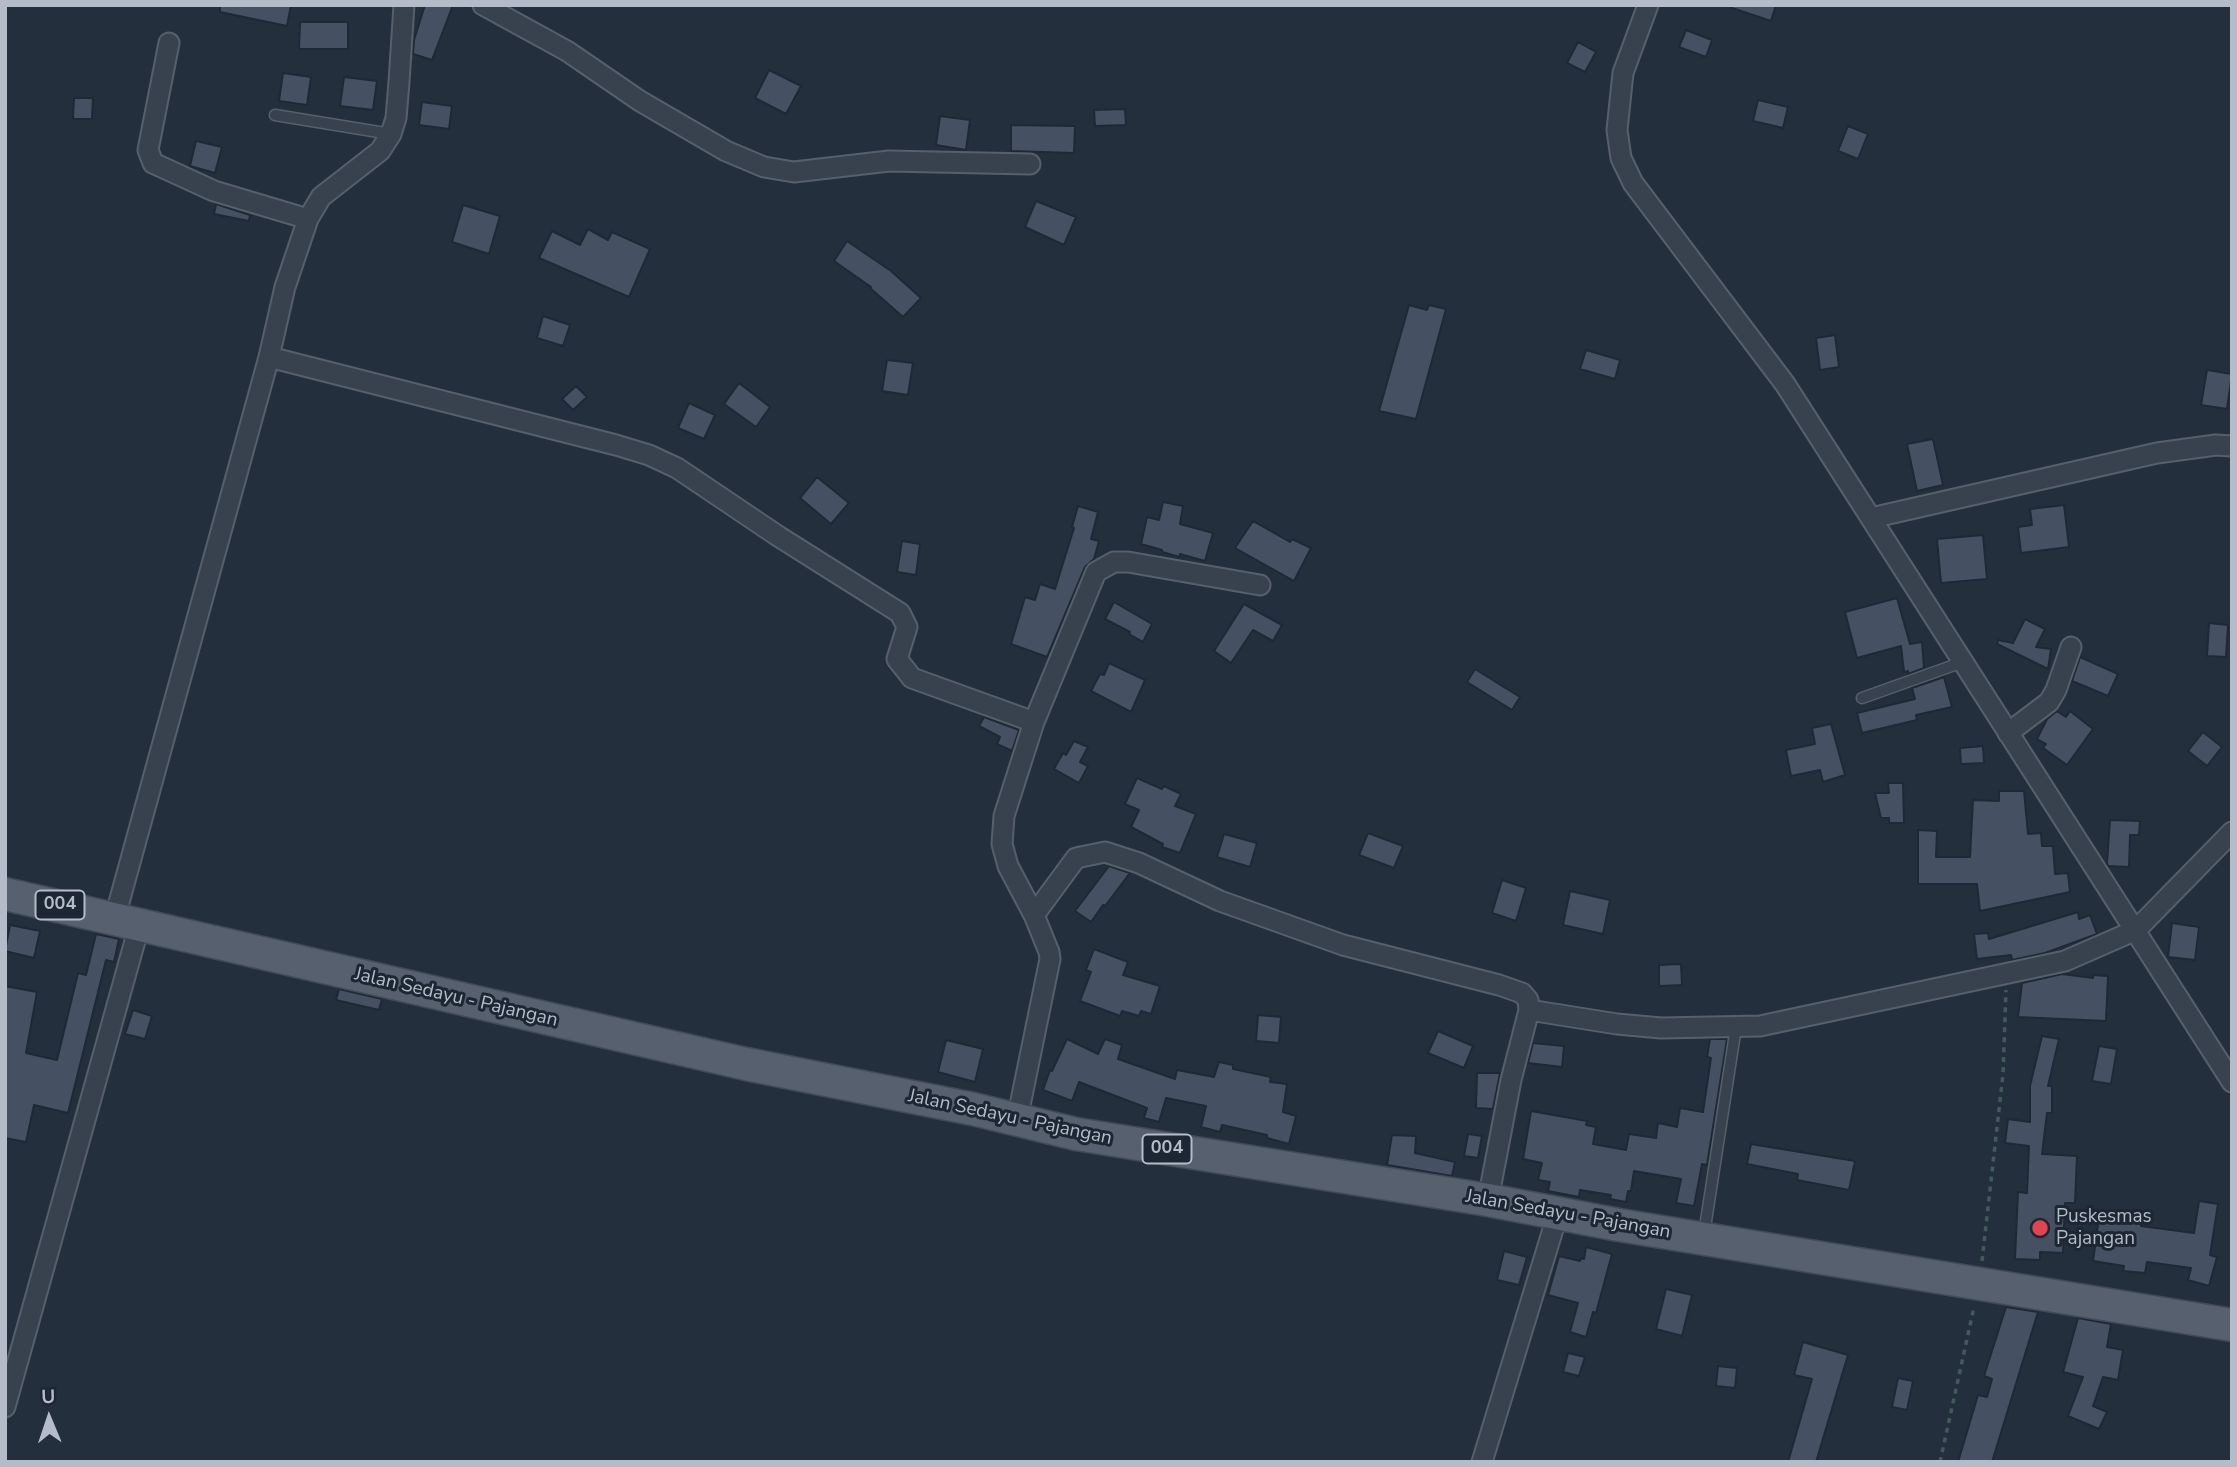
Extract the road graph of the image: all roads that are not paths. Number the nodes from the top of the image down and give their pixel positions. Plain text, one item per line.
1 (404, 5) edge
2 (483, 5) edge
3 (1648, 5) edge
4 (169, 43) dead end
5 (275, 115) dead end
6 (391, 134) junction
7 (1030, 164) dead end
8 (307, 219) junction
9 (269, 357) junction
10 (2232, 446) edge
11 (1871, 518) junction
12 (1260, 584) dead end
13 (2071, 648) dead end
14 (1963, 662) junction
15 (1862, 698) dead end
16 (1034, 722) junction
17 (2008, 733) junction
18 (2232, 832) edge
19 (5, 894) edge
20 (1034, 915) junction
21 (128, 920) junction
22 (2136, 930) junction
23 (1529, 1010) junction
24 (1736, 1027) junction
25 (2232, 1082) edge
26 (1017, 1120) junction
27 (1488, 1200) junction
28 (1558, 1213) junction
29 (1704, 1238) junction
30 (2232, 1325) edge
31 (5, 1407) edge
32 (1482, 1462) edge

1 - 6 street
2 - 7 street
3 - 11 street
4 - 8 street
5 - 6 lane
6 - 8 street
8 - 9 street
9 - 16 street
9 - 21 street
10 - 11 street
11 - 14 street
12 - 16 street
13 - 17 street
14 - 15 lane
14 - 17 street
16 - 20 street
17 - 22 street
18 - 22 street
19 - 21 main road, Jalan Sedayu - Pajangan / 004
20 - 23 street
20 - 26 street
21 - 26 main road, Jalan Sedayu - Pajangan / 004
21 - 31 street
22 - 24 street
22 - 25 street
23 - 24 street
23 - 27 street
24 - 29 lane
26 - 27 main road, Jalan Sedayu - Pajangan / 004
27 - 28 main road, Jalan Sedayu - Pajangan / 004
28 - 29 main road, Jalan Sedayu - Pajangan / 004
28 - 32 street
29 - 30 main road, Jalan Sedayu - Pajangan / 004

